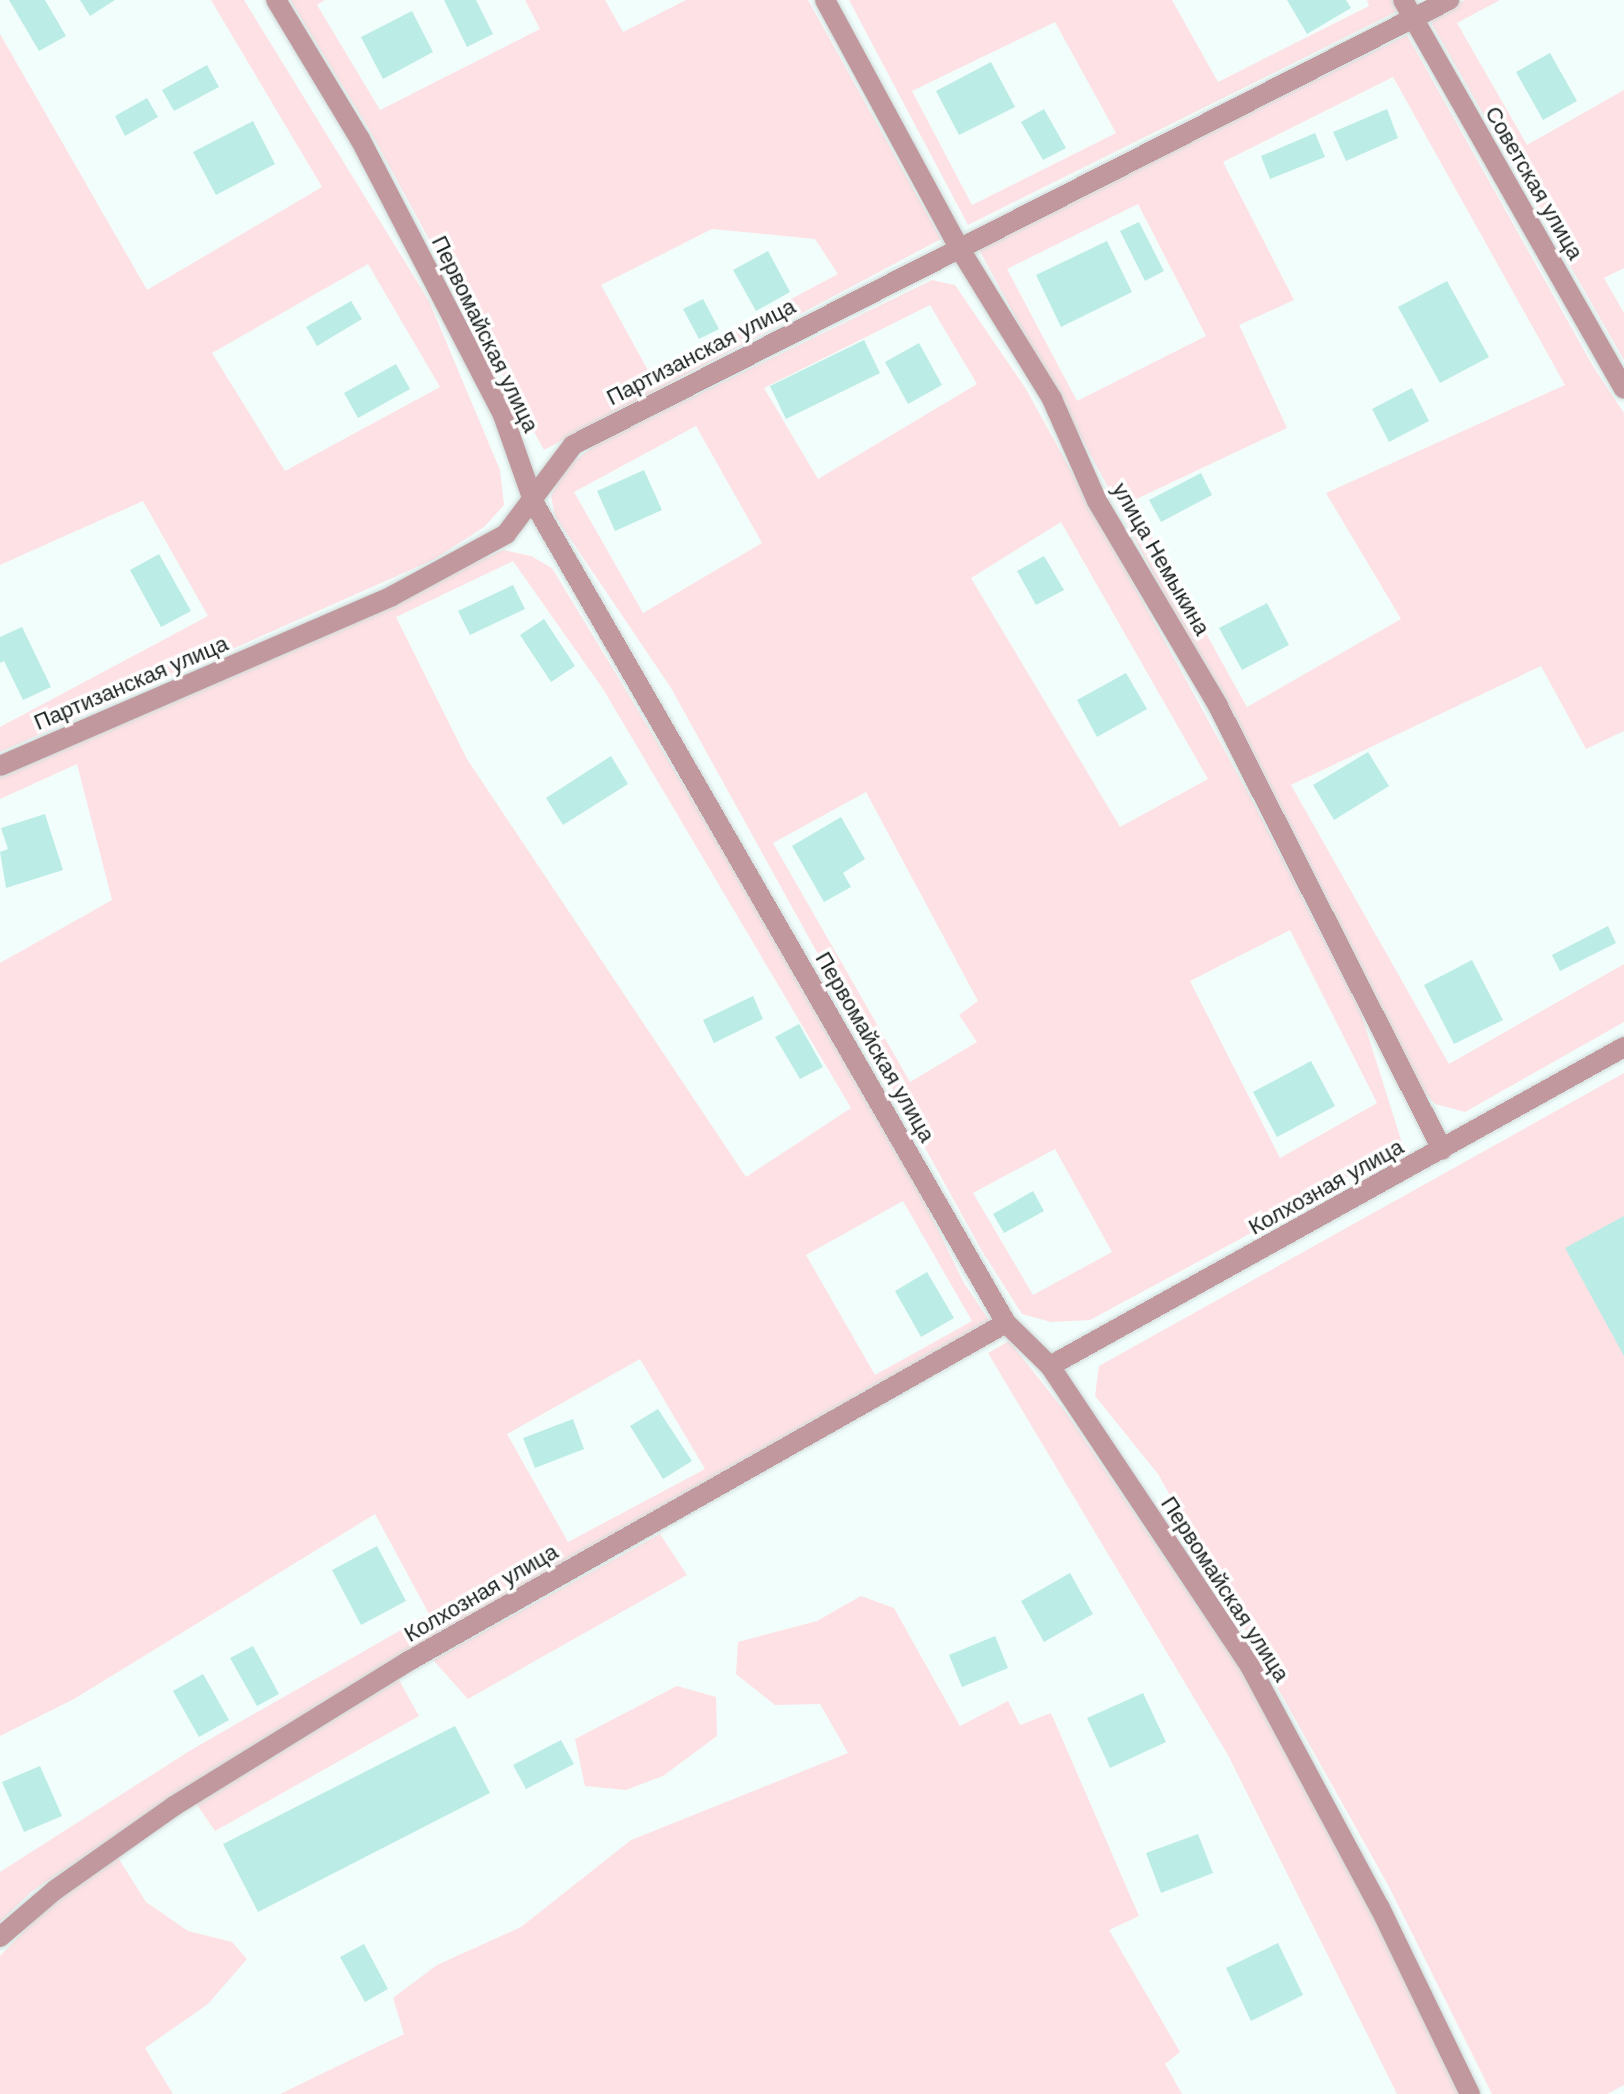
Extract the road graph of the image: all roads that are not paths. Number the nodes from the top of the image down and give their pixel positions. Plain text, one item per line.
1 (276, 0) edge
2 (825, 0) edge
3 (1403, 0) edge
4 (1449, 0) edge
5 (1414, 19) junction
6 (958, 246) junction
7 (1624, 389) edge
8 (534, 503) junction
9 (0, 766) edge
10 (1624, 1047) edge
11 (1442, 1150) junction
12 (1006, 1323) junction
13 (1050, 1366) junction
14 (0, 1937) edge
15 (1470, 2094) edge

1 - 8 street, Первомайская улица
2 - 6 street, улица Немыкина
3 - 5 street, Советская улица
4 - 5 street, Партизанская улица
5 - 6 street, Партизанская улица
5 - 7 street, Советская улица
6 - 8 street, Партизанская улица
6 - 11 street, улица Немыкина
8 - 9 street, Партизанская улица
8 - 12 street, Первомайская улица
10 - 11 street, Колхозная улица
11 - 13 street, Колхозная улица
12 - 13 street, Первомайская улица
12 - 14 street, Колхозная улица
13 - 15 street, Первомайская улица

